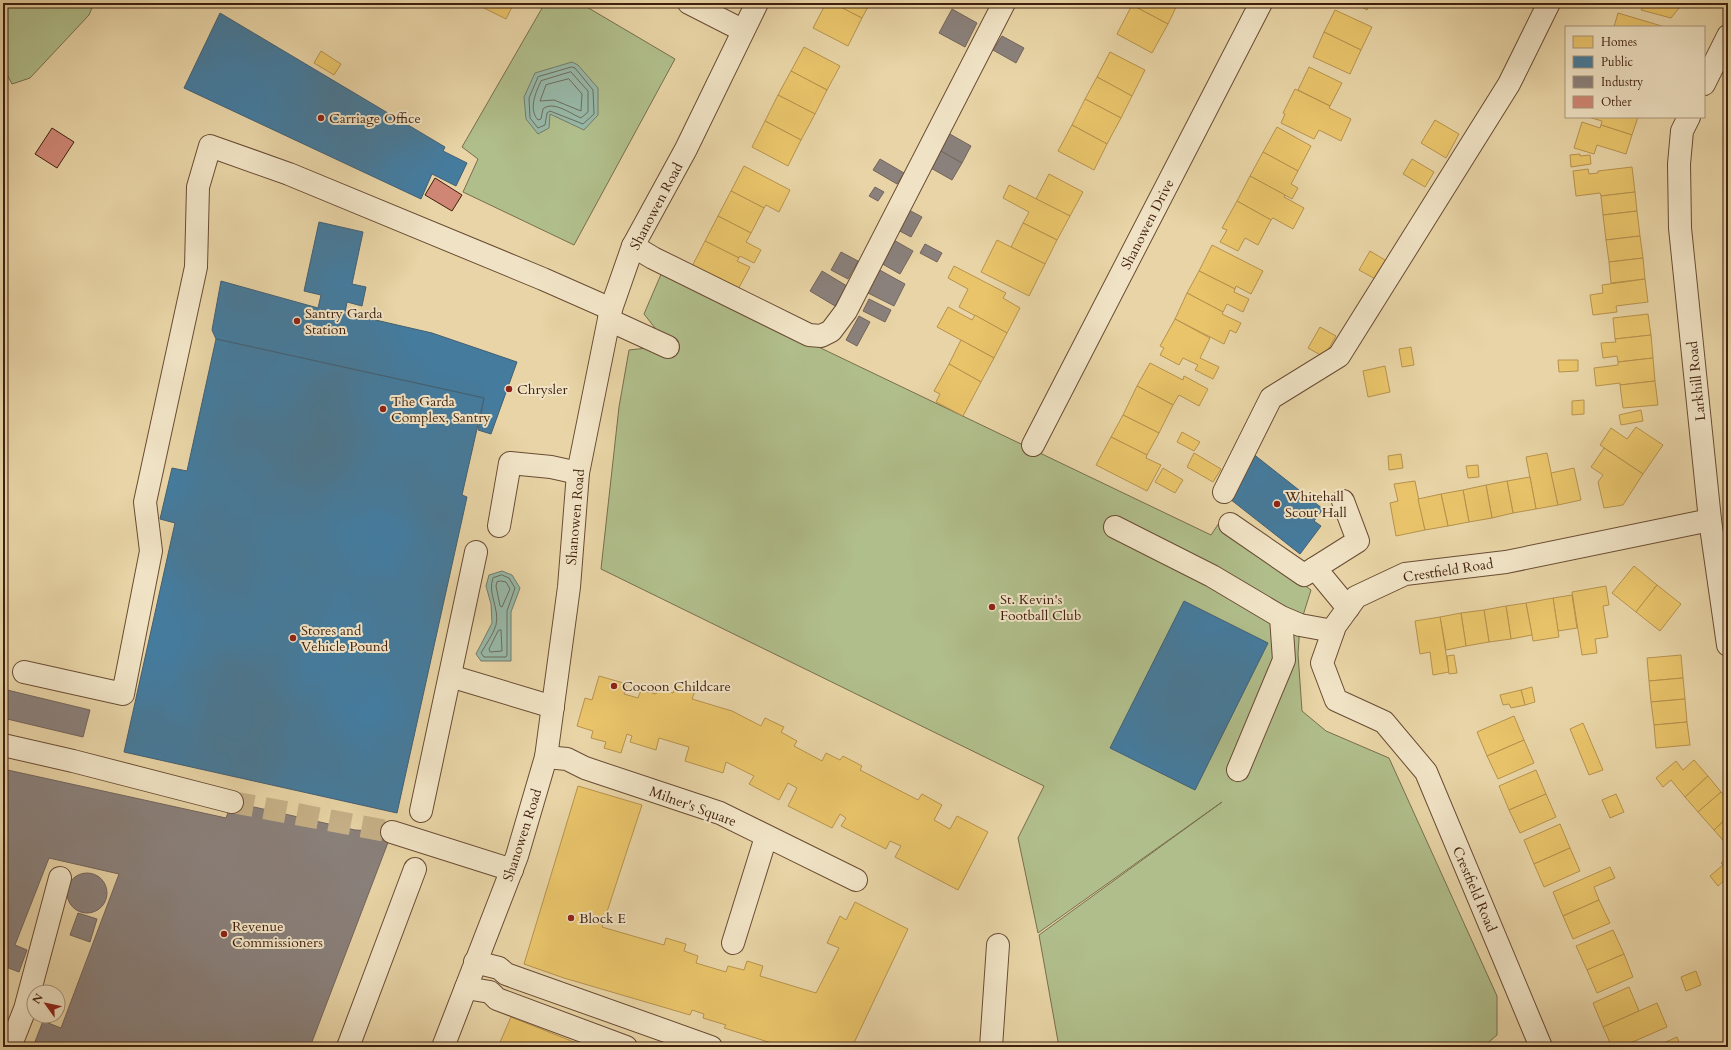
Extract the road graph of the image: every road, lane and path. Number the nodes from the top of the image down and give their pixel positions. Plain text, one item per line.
1 (689, 3) edge
2 (757, 3) edge
3 (1004, 3) edge
4 (1261, 3) edge
5 (1549, 3) edge
6 (742, 30) junction
7 (1728, 36) edge
8 (1705, 82) edge
9 (1688, 118) edge
10 (633, 246) junction
11 (610, 314) junction
12 (668, 347) dead end
13 (1033, 445) dead end
14 (578, 474) junction
15 (1224, 492) dead end
16 (1343, 501) dead end
17 (1710, 520) junction
18 (1230, 524) dead end
19 (499, 526) dead end
20 (1115, 527) dead end
21 (476, 552) dead end
22 (1315, 568) junction
23 (1348, 608) junction
24 (1281, 617) junction
25 (1333, 632) junction
26 (1728, 645) edge
27 (24, 672) dead end
28 (450, 676) junction
29 (553, 707) junction
30 (3, 745) edge
31 (546, 757) junction
32 (1238, 770) dead end
33 (232, 802) tunnel mouth
34 (421, 811) dead end
35 (392, 832) tunnel mouth
36 (766, 837) junction
37 (415, 869) dead end
38 (512, 870) junction
39 (60, 878) dead end
40 (856, 880) dead end
41 (733, 943) dead end
42 (998, 945) dead end
43 (475, 962) junction
44 (466, 988) junction
45 (10, 1047) edge
46 (348, 1047) edge
47 (443, 1047) edge
48 (626, 1047) edge
49 (712, 1047) edge
50 (991, 1047) edge
51 (1541, 1047) edge

1 - 6 street
2 - 6 street, Shanowen Road
3 - 10 street
4 - 13 street, Shanowen Drive
5 - 15 street
6 - 10 street, Shanowen Road
7 - 8 street
9 - 17 street, Larkhill Road
10 - 11 street, Shanowen Road
11 - 12 street
11 - 14 street, Shanowen Road
11 - 27 street
14 - 19 street
14 - 29 street, Shanowen Road
16 - 22 street
17 - 23 street, Crestfield Road
17 - 26 street, Larkhill Road
18 - 22 street
20 - 24 street
21 - 28 street
22 - 23 street
23 - 25 street, Crestfield Road
24 - 25 street
24 - 32 street
25 - 51 street, Crestfield Road
28 - 29 street
28 - 34 street
29 - 31 street, Shanowen Road
30 - 33 street
31 - 36 street, Milner's Square
31 - 38 street, Shanowen Road
35 - 38 street
36 - 40 street, Milner's Square
36 - 41 street
37 - 46 street
38 - 43 street, Shanowen Road
39 - 45 street
42 - 50 street
43 - 44 street, Shanowen Road
43 - 49 street
44 - 47 street, Shanowen Road
44 - 48 street

